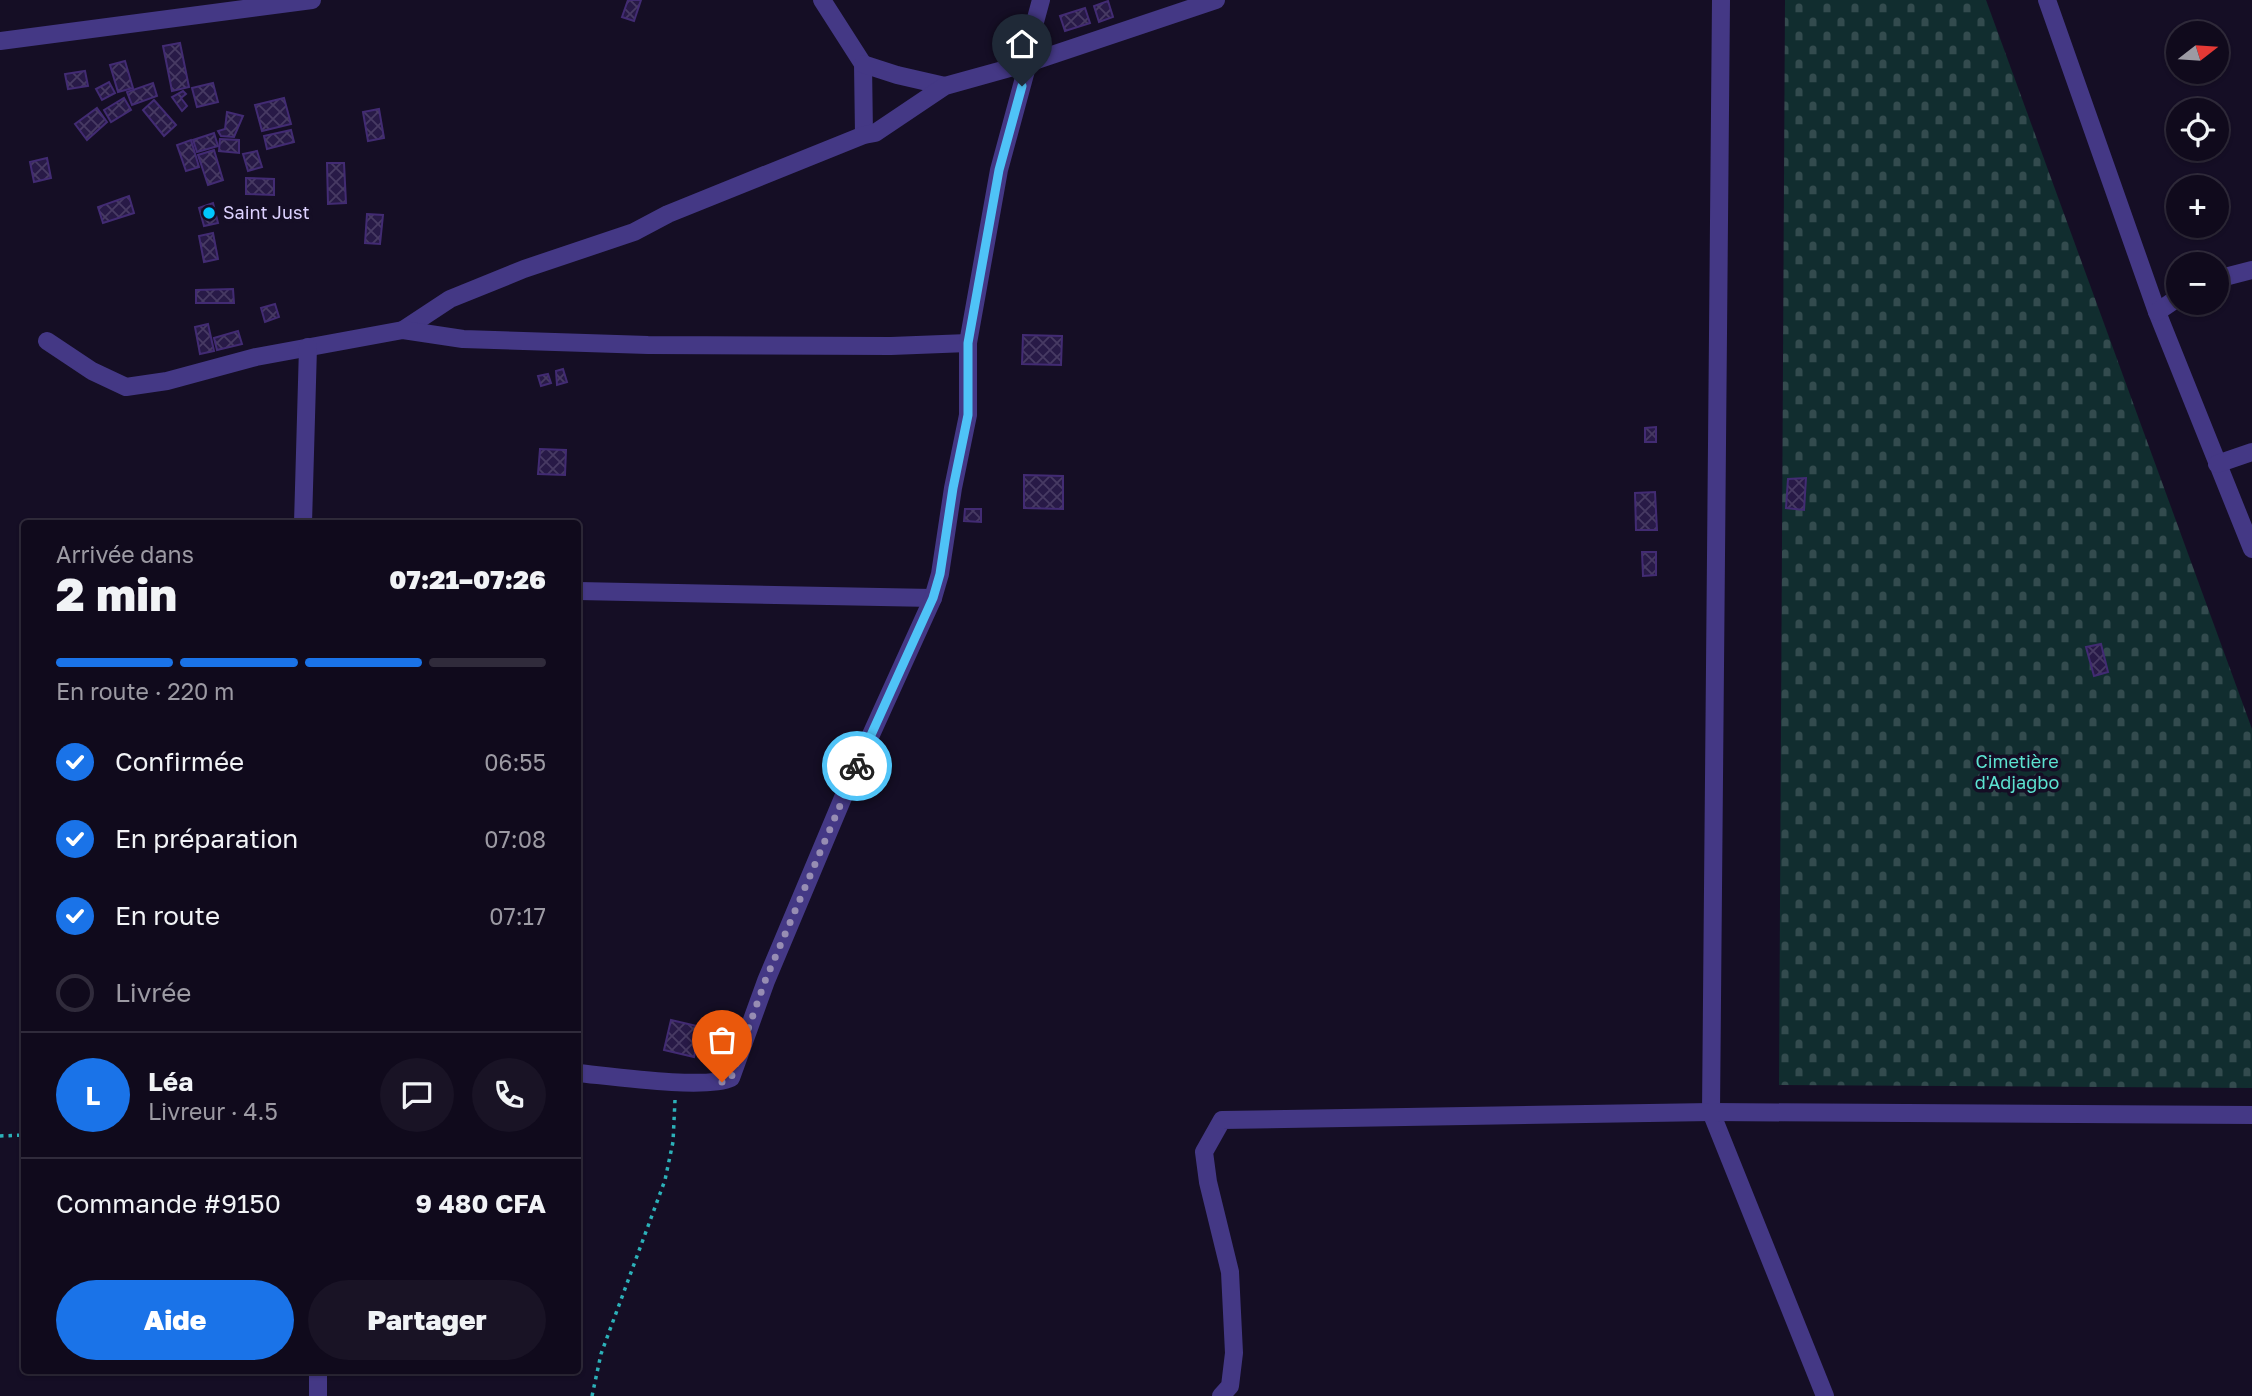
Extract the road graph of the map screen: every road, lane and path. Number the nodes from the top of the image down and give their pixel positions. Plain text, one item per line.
1 (312, 0) edge
2 (822, 0) edge
3 (1041, 0) edge
4 (1216, 0) edge
5 (1721, 0) edge
6 (2048, 0) edge
7 (0, 41) edge
8 (1028, 63) junction
9 (863, 64) junction
10 (945, 86) junction
11 (864, 135) junction
12 (2252, 270) edge
13 (2229, 276) edge
14 (2166, 306) edge
15 (2157, 312) junction
16 (403, 330) junction
17 (47, 341) dead end
18 (968, 343) junction
19 (308, 347) junction
20 (2252, 452) edge
21 (2217, 464) junction
22 (303, 520) edge
23 (2252, 549) edge
24 (581, 591) edge
25 (933, 598) junction
26 (581, 1073) edge
27 (676, 1082) junction
28 (1712, 1112) junction
29 (2252, 1115) edge
30 (21, 1135) edge
31 (0, 1136) edge
32 (318, 1374) edge
33 (318, 1396) edge
34 (592, 1396) edge
35 (1220, 1396) edge
36 (1825, 1396) edge

1 - 7 street
2 - 9 street
3 - 8 street
4 - 8 street
5 - 28 street
6 - 15 street
8 - 10 street
8 - 18 street
9 - 10 street
9 - 11 street
10 - 11 street
11 - 16 street
12 - 13 street
14 - 15 street
15 - 21 street
16 - 18 street
16 - 19 street
17 - 19 street
18 - 25 street
19 - 22 street
20 - 21 street
21 - 23 street
24 - 25 street
25 - 27 street
26 - 27 street
27 - 34 path
28 - 29 street
28 - 35 street
28 - 36 street
30 - 31 path
32 - 33 street

